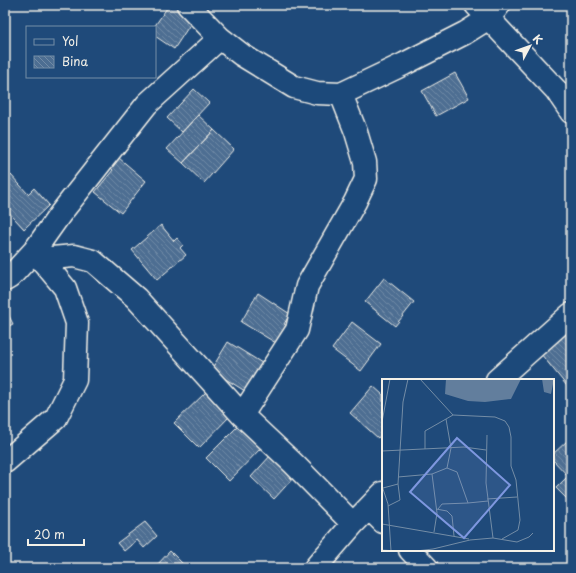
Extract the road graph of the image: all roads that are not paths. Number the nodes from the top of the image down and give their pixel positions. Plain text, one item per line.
1 (188, 5) edge
2 (488, 9) edge
3 (220, 38) junction
4 (340, 94) junction
5 (571, 112) edge
6 (37, 255) junction
7 (5, 280) edge
8 (571, 314) edge
9 (498, 379) edge
10 (242, 415) junction
11 (5, 462) edge
12 (378, 508) edge
13 (353, 524) junction
14 (411, 551) edge
15 (315, 568) edge
16 (427, 568) edge

1 - 3 street
2 - 4 street
2 - 5 street
3 - 4 street
3 - 6 street
4 - 10 street
6 - 7 street
6 - 10 street
6 - 11 street
8 - 9 street
10 - 13 street
12 - 13 street
13 - 15 street
14 - 16 street

